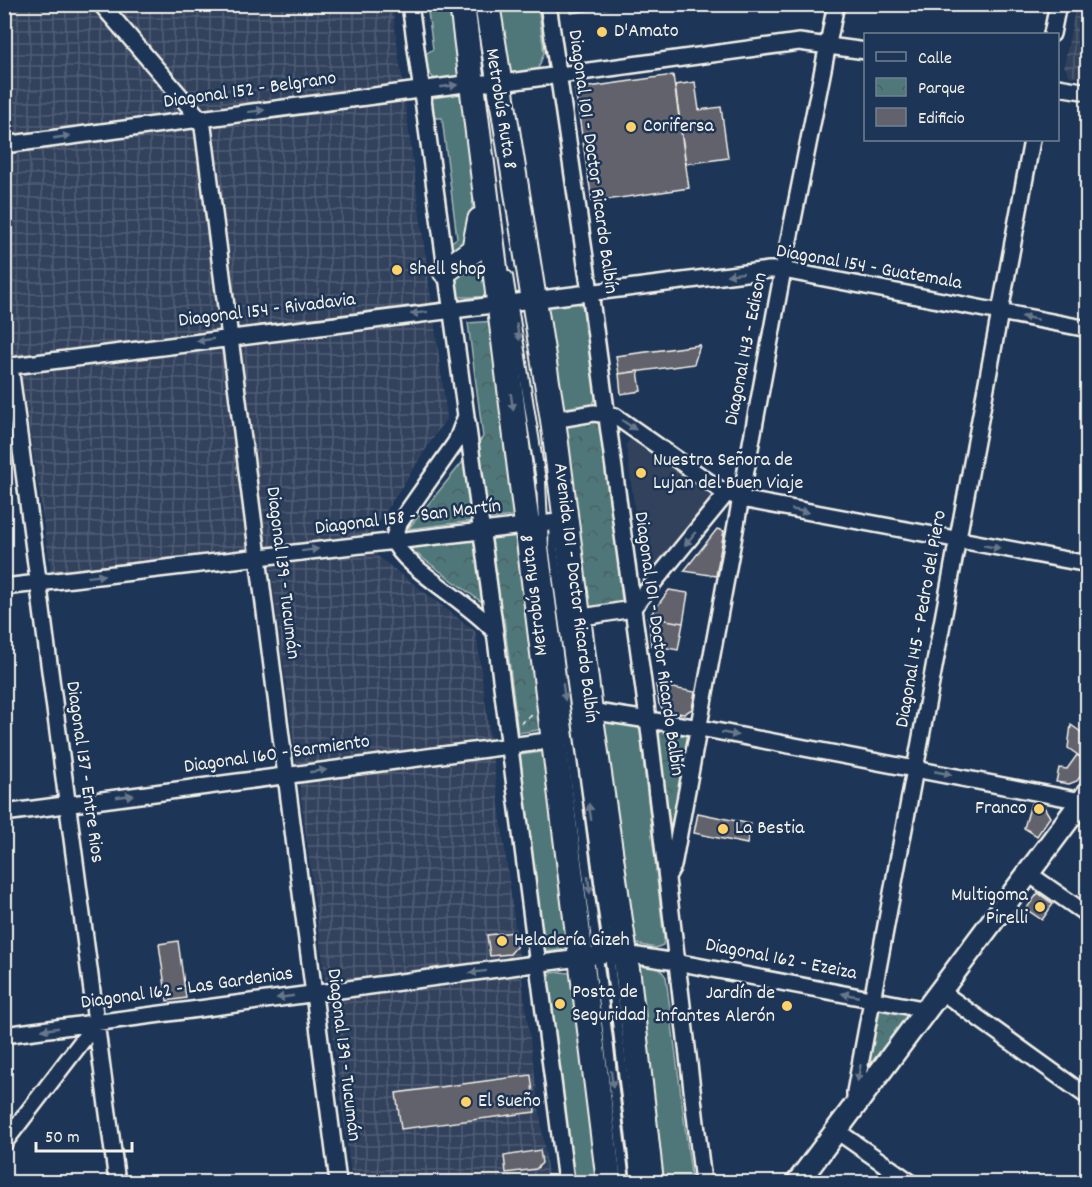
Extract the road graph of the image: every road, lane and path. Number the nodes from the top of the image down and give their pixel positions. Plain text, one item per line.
1 (101, 4) edge
2 (411, 4) edge
3 (462, 4) edge
4 (468, 4) edge
5 (481, 4) edge
6 (487, 4) edge
7 (548, 4) edge
8 (836, 4) edge
9 (1059, 4) edge
10 (1052, 33) edge
11 (829, 44) junction
12 (864, 51) edge
13 (558, 74) junction
14 (486, 83) junction
15 (1059, 87) edge
16 (422, 89) junction
17 (1088, 92) edge
18 (200, 119) junction
19 (1032, 141) edge
20 (4, 145) edge
21 (494, 176) dead end
22 (485, 203) junction
23 (517, 254) dead end
24 (507, 269) dead end
25 (783, 270) junction
26 (445, 271) junction
27 (590, 292) junction
28 (520, 301) junction
29 (450, 309) junction
30 (1000, 313) junction
31 (1088, 329) edge
32 (529, 330) dead end
33 (229, 337) junction
34 (7, 366) edge
35 (607, 414) junction
36 (466, 416) junction
37 (553, 420) junction
38 (734, 496) junction
39 (554, 499) dead end
40 (549, 521) junction
41 (481, 531) junction
42 (393, 540) junction
43 (958, 541) junction
44 (259, 557) junction
45 (1088, 564) edge
46 (38, 583) junction
47 (4, 587) edge
48 (632, 609) junction
49 (577, 618) junction
50 (495, 632) junction
51 (590, 711) junction
52 (534, 713) dead end
53 (648, 718) junction
54 (700, 728) junction
55 (508, 740) junction
56 (555, 740) junction
57 (916, 768) junction
58 (286, 775) junction
59 (1085, 797) edge
60 (67, 804) junction
61 (4, 813) edge
62 (1029, 874) junction
63 (667, 878) junction
64 (1088, 915) edge
65 (603, 955) junction
66 (676, 962) junction
67 (536, 964) junction
68 (942, 992) junction
69 (314, 993) junction
70 (873, 999) junction
71 (928, 1010) junction
72 (96, 1023) junction
73 (4, 1035) edge
74 (1088, 1096) edge
75 (855, 1106) junction
76 (837, 1131) junction
77 (4, 1143) edge
78 (117, 1182) edge
79 (338, 1182) edge
80 (566, 1182) edge
81 (609, 1182) edge
82 (625, 1182) edge
83 (636, 1182) edge
84 (651, 1182) edge
85 (702, 1182) edge
86 (798, 1182) edge
87 (910, 1182) edge

1 - 18 street
2 - 16 street
3 - 14 main road, Avenida 101 - Doctor Ricardo Balbín
4 - 14 lane, Metrobús Ruta 8
5 - 14 lane, Metrobús Ruta 8
6 - 14 main road, Avenida 101 - Doctor Ricardo Balbín
7 - 13 street, Diagonal 101 - Doctor Ricardo Balbín
8 - 11 street, Diagonal 143 - Edison
9 - 10 street
11 - 12 street, Diagonal 152 - Belgrano
11 - 13 street, Diagonal 152 - Belgrano
11 - 25 street, Diagonal 143 - Edison
13 - 14 street, Diagonal 152 - Belgrano
13 - 27 street, Diagonal 101 - Doctor Ricardo Balbín
16 -> 14 street, Diagonal 152 - Belgrano
14 - 21 lane, Metrobús Ruta 8
14 - 22 main road, Avenida 101 - Doctor Ricardo Balbín
14 - 23 lane, Metrobús Ruta 8
14 - 28 main road, Avenida 101 - Doctor Ricardo Balbín
15 - 17 street
18 -> 16 street, Diagonal 152 - Belgrano
16 - 26 street
20 -> 18 street, Diagonal 152 - Belgrano
18 - 33 street, Diagonal 139 - Tucumán
19 - 30 street, Diagonal 145 - Pedro del Piero
22 - 26 main road
22 - 28 main road, Avenida 101 - Doctor Ricardo Balbín
24 - 28 lane
25 -> 27 street, Diagonal 154 - Guatemala
25 - 30 street, Diagonal 154 - Guatemala
25 - 38 street, Diagonal 143 - Edison
26 - 29 street
27 - 28 street, Diagonal 154 - Guatemala
27 - 35 street, Diagonal 101 - Doctor Ricardo Balbín
28 - 29 street, Diagonal 154 - Rivadavia
28 - 37 main road, Avenida 101 - Doctor Ricardo Balbín
28 -> 40 main road, Avenida 101 - Doctor Ricardo Balbín
29 -> 33 street, Diagonal 154 - Rivadavia
29 - 36 street
31 -> 30 street, Diagonal 154 - Guatemala
30 - 43 street, Diagonal 145 - Pedro del Piero
39 -> 32 lane
33 -> 34 street, Diagonal 154 - Rivadavia
33 - 44 street, Diagonal 139 - Tucumán
34 - 46 street, Diagonal 137 - Entre Rios
35 - 37 street
35 -> 38 street
35 - 48 street, Diagonal 101 - Doctor Ricardo Balbín
36 - 41 street
36 - 42 street
37 - 40 main road, Avenida 101 - Doctor Ricardo Balbín
38 -> 43 street
38 -> 48 street
38 - 54 street, Diagonal 143 - Edison
40 - 41 street, Diagonal 158 - San Martín
40 - 49 main road, Avenida 101 - Doctor Ricardo Balbín
40 - 56 main road, Avenida 101 - Doctor Ricardo Balbín
40 - 65 lane, Metrobús Ruta 8
41 - 42 street, Diagonal 158 - San Martín
41 - 50 street
44 -> 42 street, Diagonal 158 - San Martín
42 - 50 street
43 -> 45 street
43 - 57 street, Diagonal 145 - Pedro del Piero
46 -> 44 street, Diagonal 158 - San Martín
44 - 58 street, Diagonal 139 - Tucumán
46 - 47 street, Diagonal 158 - San Martín
46 - 60 street, Diagonal 137 - Entre Rios
48 - 49 street
48 - 53 street, Diagonal 101 - Doctor Ricardo Balbín
49 - 51 main road, Avenida 101 - Doctor Ricardo Balbín
50 - 55 street
51 - 53 street
51 - 65 main road, Avenida 101 - Doctor Ricardo Balbín
52 - 55 path
53 - 54 street
53 - 63 street, Diagonal 101 - Doctor Ricardo Balbín
54 -> 57 street
54 - 63 street, Diagonal 143 - Edison
55 - 56 street, Diagonal 160 - Sarmiento
58 -> 55 street, Diagonal 160 - Sarmiento
55 - 67 street
56 - 65 main road, Avenida 101 - Doctor Ricardo Balbín
57 -> 59 street
57 - 70 street, Diagonal 145 - Pedro del Piero
60 -> 58 street, Diagonal 160 - Sarmiento
58 - 69 street, Diagonal 139 - Tucumán
59 - 62 main road
60 - 61 street, Diagonal 160 - Sarmiento
60 - 72 street, Diagonal 137 - Entre Rios
62 - 64 street
62 - 68 main road
63 - 66 street, Diagonal 101 - Doctor Ricardo Balbín
65 - 66 street, Diagonal 162 - Ezeiza
65 - 67 street, Diagonal 162 - Las Gardenias
65 - 81 main road, Avenida 101 - Doctor Ricardo Balbín
65 -> 82 lane, Metrobús Ruta 8
65 - 83 lane, Metrobús Ruta 8
65 - 84 main road, Avenida 101 - Doctor Ricardo Balbín
70 -> 66 street, Diagonal 162 - Ezeiza
66 - 85 street, Diagonal 101 - Doctor Ricardo Balbín
67 -> 69 street, Diagonal 162 - Las Gardenias
67 - 80 street
68 - 71 main road
68 - 74 street
69 -> 72 street, Diagonal 162 - Las Gardenias
69 - 79 street, Diagonal 139 - Tucumán
70 - 71 street, Diagonal 162 - Ezeiza
70 -> 75 street, Diagonal 145 - Pedro del Piero
71 - 75 main road
72 -> 73 street, Diagonal 162 - Las Gardenias
72 - 77 street
72 - 78 street, Diagonal 137 - Entre Rios
75 - 76 main road
76 - 86 main road
76 - 87 street

